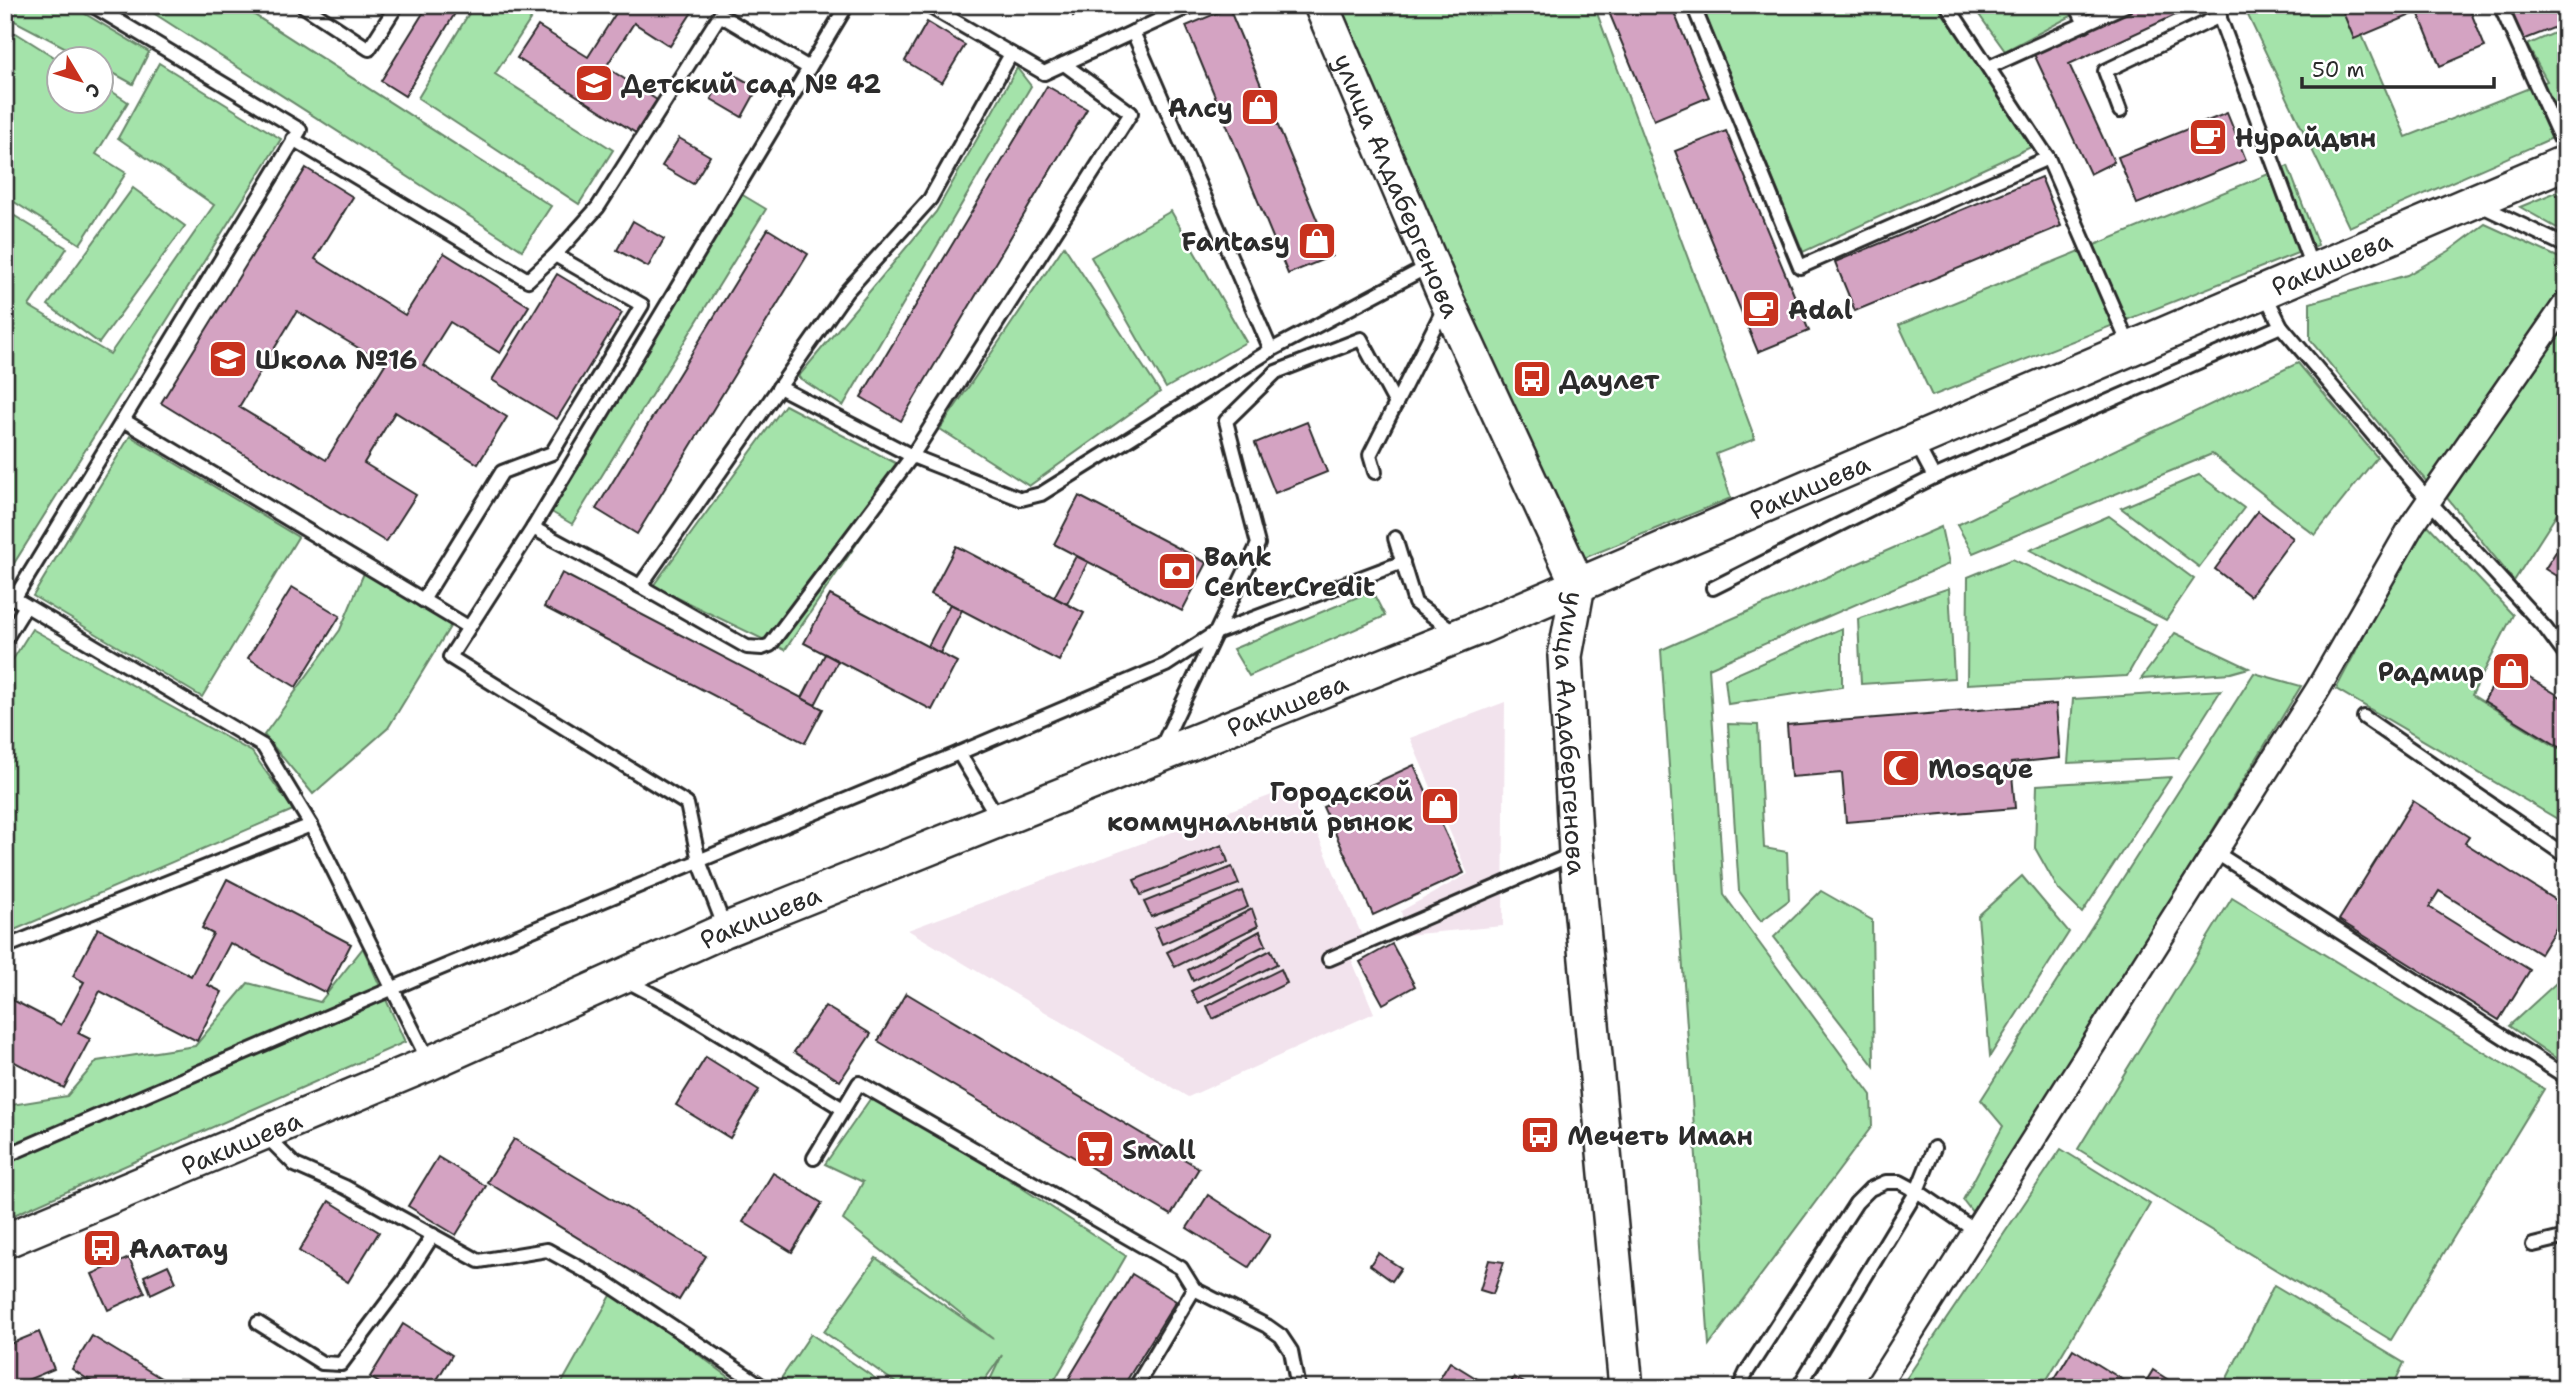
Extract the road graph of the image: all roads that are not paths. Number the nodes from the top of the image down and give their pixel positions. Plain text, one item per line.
1 (92, 5) edge
2 (302, 5) edge
3 (397, 5) edge
4 (847, 5) edge
5 (927, 5) edge
6 (1192, 5) edge
7 (1321, 5) edge
8 (1693, 5) edge
9 (1947, 5) edge
10 (2076, 5) edge
11 (2126, 5) edge
12 (2500, 5) edge
13 (723, 10) edge
14 (2217, 10) edge
15 (2085, 24) junction
16 (1133, 32) junction
17 (1011, 54) junction
18 (1064, 64) junction
19 (1989, 67) junction
20 (808, 68) junction
21 (2120, 111) dead end
22 (293, 139) junction
23 (2566, 151) edge
24 (2048, 158) junction
25 (2566, 162) edge
26 (2473, 202) junction
27 (2566, 246) edge
28 (555, 255) junction
29 (1432, 265) junction
30 (2313, 270) junction
31 (2264, 291) junction
32 (1447, 301) junction
33 (2566, 303) edge
34 (2281, 326) junction
35 (2130, 349) junction
36 (1271, 350) junction
37 (779, 387) junction
38 (1396, 404) junction
39 (123, 420) junction
40 (1915, 441) junction
41 (912, 456) junction
42 (1375, 472) dead end
43 (1934, 477) junction
44 (2430, 502) junction
45 (533, 528) junction
46 (1395, 538) dead end
47 (1403, 562) junction
48 (1578, 585) junction
49 (640, 586) junction
50 (1713, 588) dead end
51 (10, 596) edge
52 (423, 600) junction
53 (26, 606) junction
54 (468, 627) junction
55 (1215, 632) junction
56 (1457, 635) junction
57 (5, 640) edge
58 (2566, 656) edge
59 (2364, 717) dead end
60 (959, 753) junction
61 (1158, 755) junction
62 (999, 819) junction
63 (312, 825) junction
64 (1576, 852) junction
65 (2215, 852) junction
66 (2566, 856) edge
67 (699, 861) junction
68 (725, 930) junction
69 (5, 947) edge
70 (1329, 959) dead end
71 (620, 977) junction
72 (394, 988) junction
73 (430, 1063) junction
74 (2566, 1077) edge
75 (843, 1109) junction
76 (263, 1133) junction
77 (1934, 1148) dead end
78 (5, 1156) edge
79 (814, 1158) dead end
80 (1917, 1191) junction
81 (1977, 1232) junction
82 (433, 1235) junction
83 (2566, 1237) edge
84 (5, 1241) edge
85 (2533, 1245) dead end
86 (1194, 1289) junction
87 (258, 1323) dead end
88 (765, 1388) edge
89 (1135, 1388) edge
90 (1298, 1388) edge
91 (1626, 1388) edge
92 (1740, 1388) edge
93 (1798, 1388) edge
94 (1876, 1388) edge

1 - 22 lane
2 - 3 lane
4 - 20 lane
5 - 17 lane
6 - 16 lane
7 - 29 street, улица Алдабергенова
8 - 24 lane
9 - 19 lane
10 - 15 lane
11 - 15 lane
12 - 23 lane
13 - 20 lane
13 - 28 lane
14 - 21 lane
14 - 30 lane
15 - 19 lane
16 - 18 lane
16 - 36 lane
17 - 18 lane
17 - 37 lane
18 - 41 lane
19 - 24 lane
20 - 45 lane
22 - 28 lane
22 - 39 lane
24 - 35 lane
25 - 26 street, Ракишева
26 - 27 lane
26 - 30 street, Ракишева
28 - 52 lane
29 - 32 street, улица Алдабергенова
29 - 36 lane
30 - 31 street, Ракишева
31 - 34 lane
31 - 35 street, Ракишева
32 - 38 lane
32 - 48 street, улица Алдабергенова
33 - 44 street
34 - 43 lane
34 - 44 lane
35 - 40 street, Ракишева
36 - 41 lane
37 - 41 lane
37 - 49 lane
38 - 42 lane
38 - 55 lane
39 - 51 lane
39 - 52 lane
40 - 43 lane
40 - 48 street, Ракишева
41 - 49 lane
43 - 50 lane
44 - 58 lane
44 - 65 street
45 - 49 lane
45 - 54 lane
46 - 47 lane
47 - 55 lane
47 - 56 lane
48 - 56 street, Ракишева
48 - 64 street, улица Алдабергенова
51 - 53 lane
52 - 54 lane
53 - 57 lane
53 - 63 lane
54 - 67 lane
55 - 60 lane
55 - 61 lane
56 - 61 street, Ракишева
59 - 66 lane
60 - 62 lane
60 - 67 lane
61 - 62 street, Ракишева
62 - 68 street, Ракишева
63 - 69 lane
63 - 72 lane
64 - 70 lane
64 - 91 street, улица Алдабергенова
65 - 74 lane
65 - 81 street
67 - 68 lane
67 - 72 lane
68 - 71 street, Ракишева
71 - 73 street, Ракишева
71 - 75 lane
72 - 73 lane
72 - 78 lane
73 - 76 street, Ракишева
75 - 79 lane
75 - 86 lane
76 - 82 lane
76 - 84 street, Ракишева
77 - 80 lane
80 - 81 lane
80 - 92 lane
80 - 93 lane
81 - 94 street
82 - 87 lane
82 - 88 lane
83 - 85 lane
86 - 89 lane
86 - 90 lane

